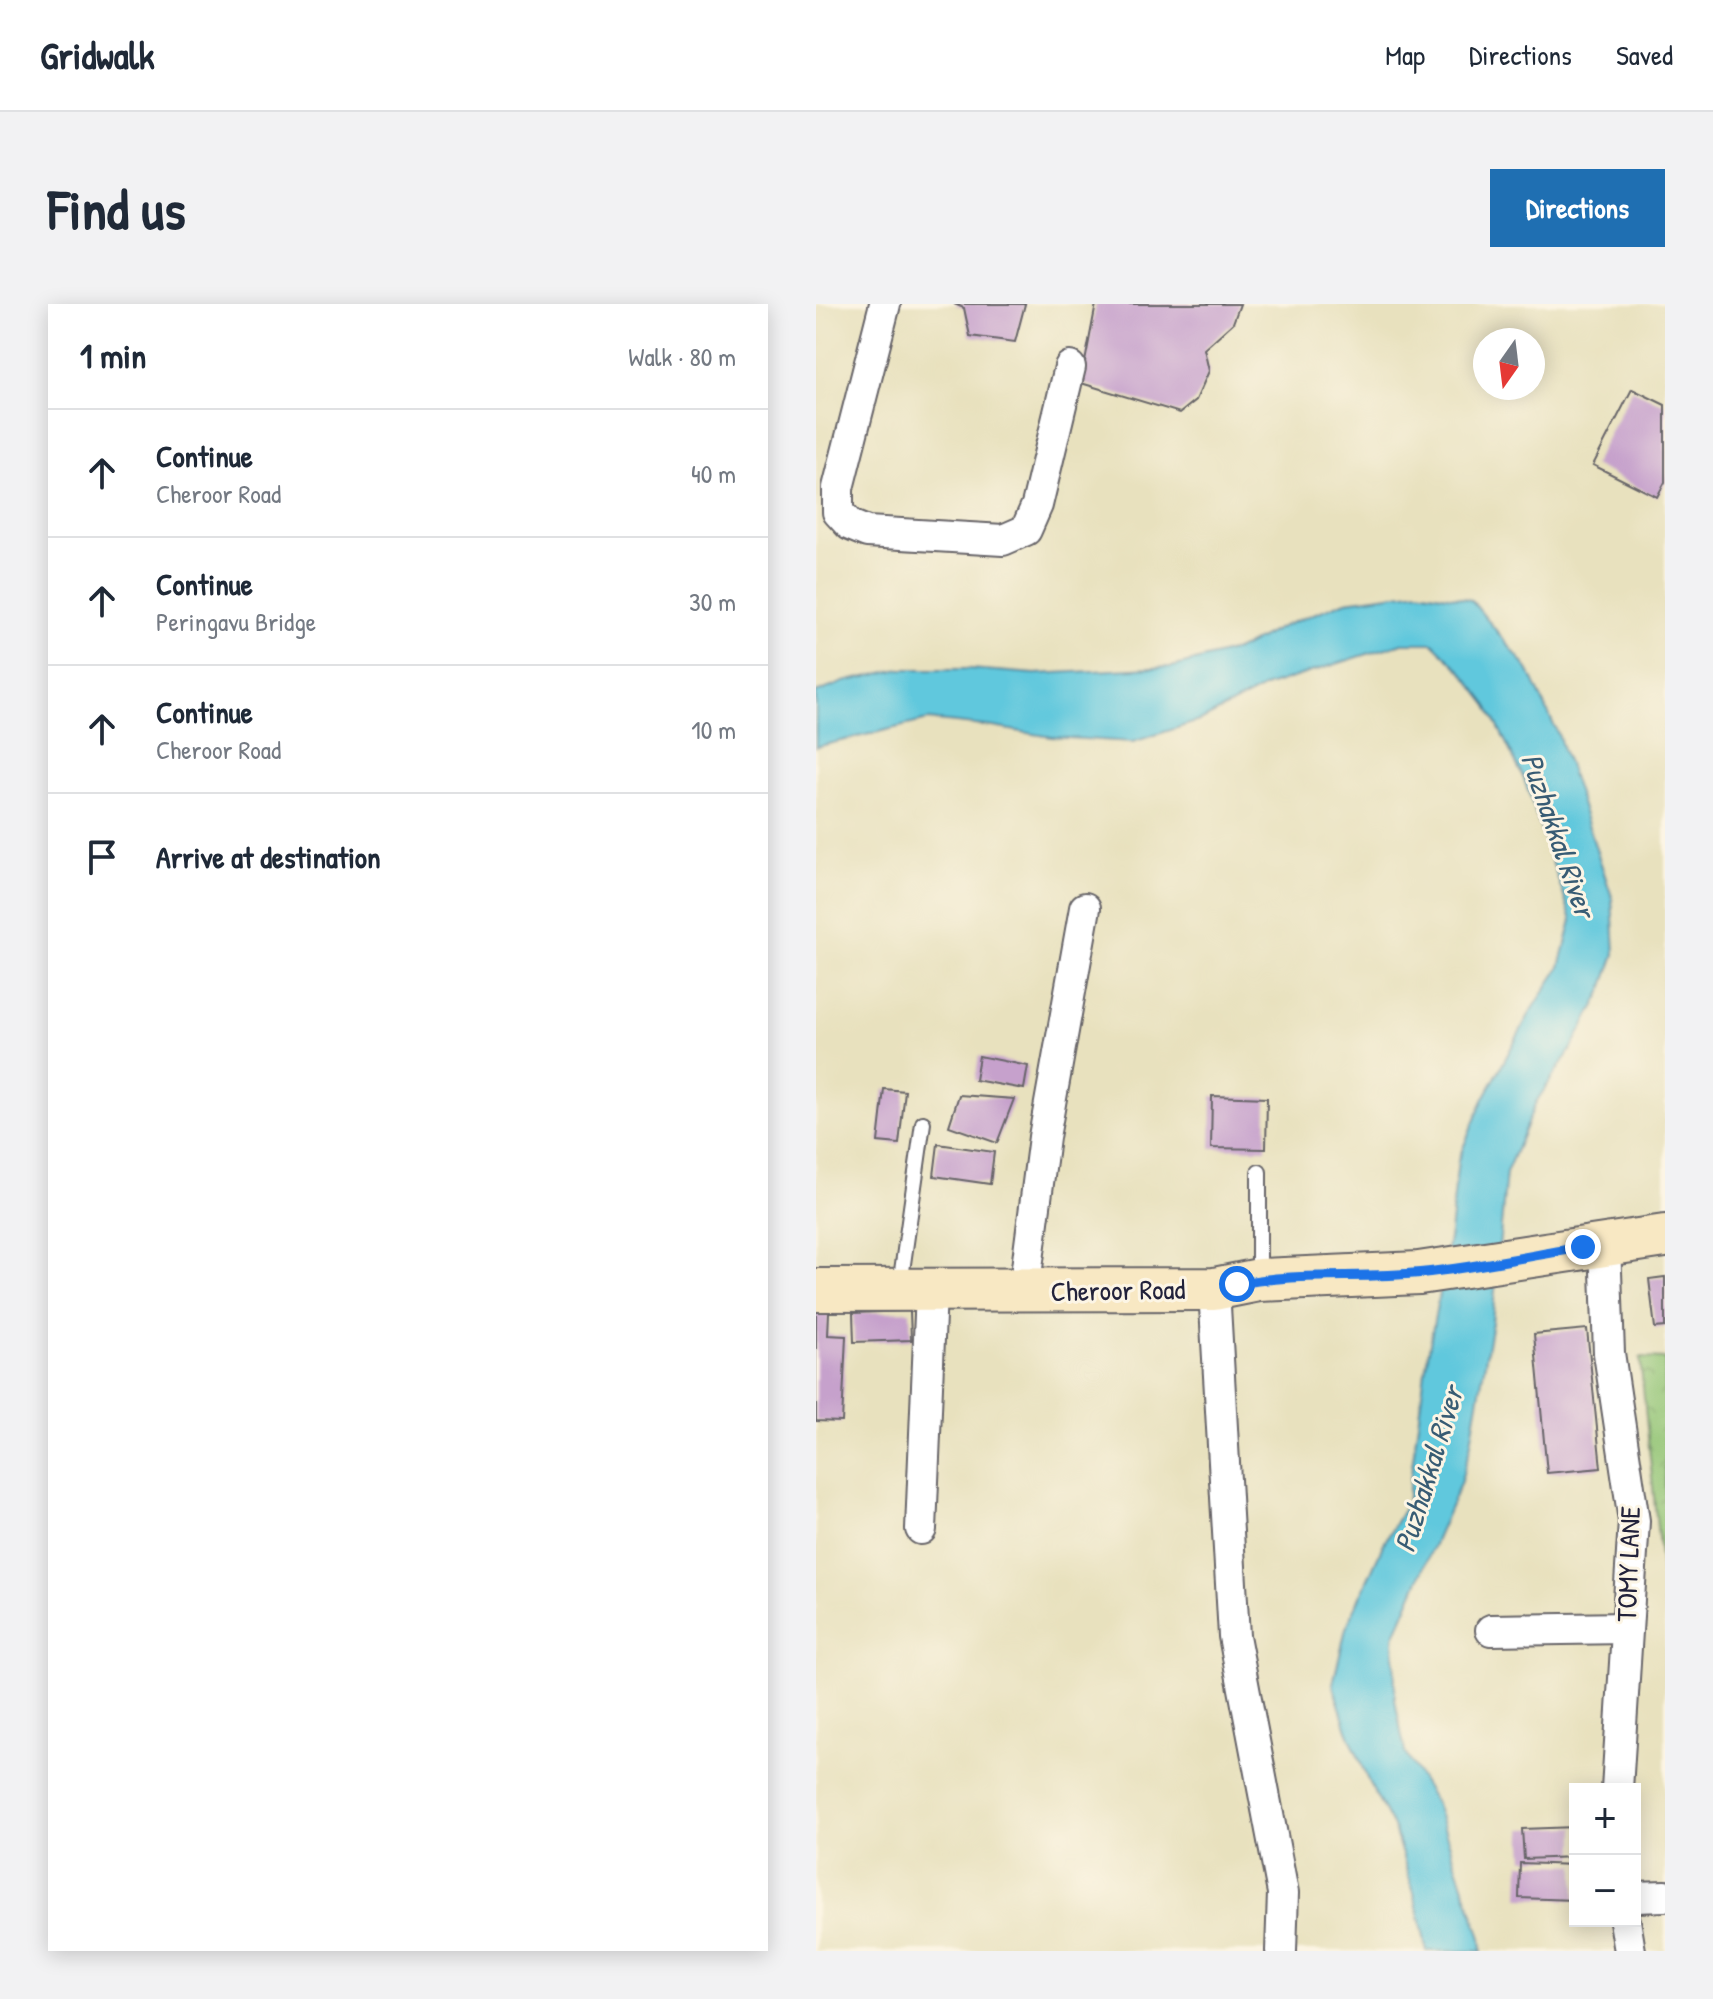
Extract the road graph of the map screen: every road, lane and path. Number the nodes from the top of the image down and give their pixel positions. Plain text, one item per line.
1 (885, 304) edge
2 (1070, 367) dead end
3 (1085, 908) dead end
4 (923, 1123) dead end
5 (1259, 1172) dead end
6 (1665, 1236) edge
7 (1605, 1244) junction
8 (1259, 1280) junction
9 (1214, 1289) junction
10 (816, 1290) edge
11 (915, 1291) junction
12 (1024, 1291) junction
13 (921, 1529) dead end
14 (1626, 1628) junction
15 (1491, 1630) dead end
16 (1617, 1783) edge
17 (1665, 1896) edge
18 (1641, 1897) edge
19 (1626, 1927) edge
20 (1281, 1951) edge
21 (1630, 1951) edge

1 - 2 street
3 - 12 street
4 - 11 lane
5 - 8 lane
6 - 7 main road
7 - 8 main road, Cheroor Road
7 - 14 street, TOMY LANE
8 - 9 main road, Cheroor Road
9 - 12 main road, Cheroor Road
9 - 20 street
10 - 11 main road, Cheroor Road
11 - 12 main road, Cheroor Road
11 - 13 street
14 - 15 street
14 - 16 street, TOMY LANE
17 - 18 street
19 - 21 street

